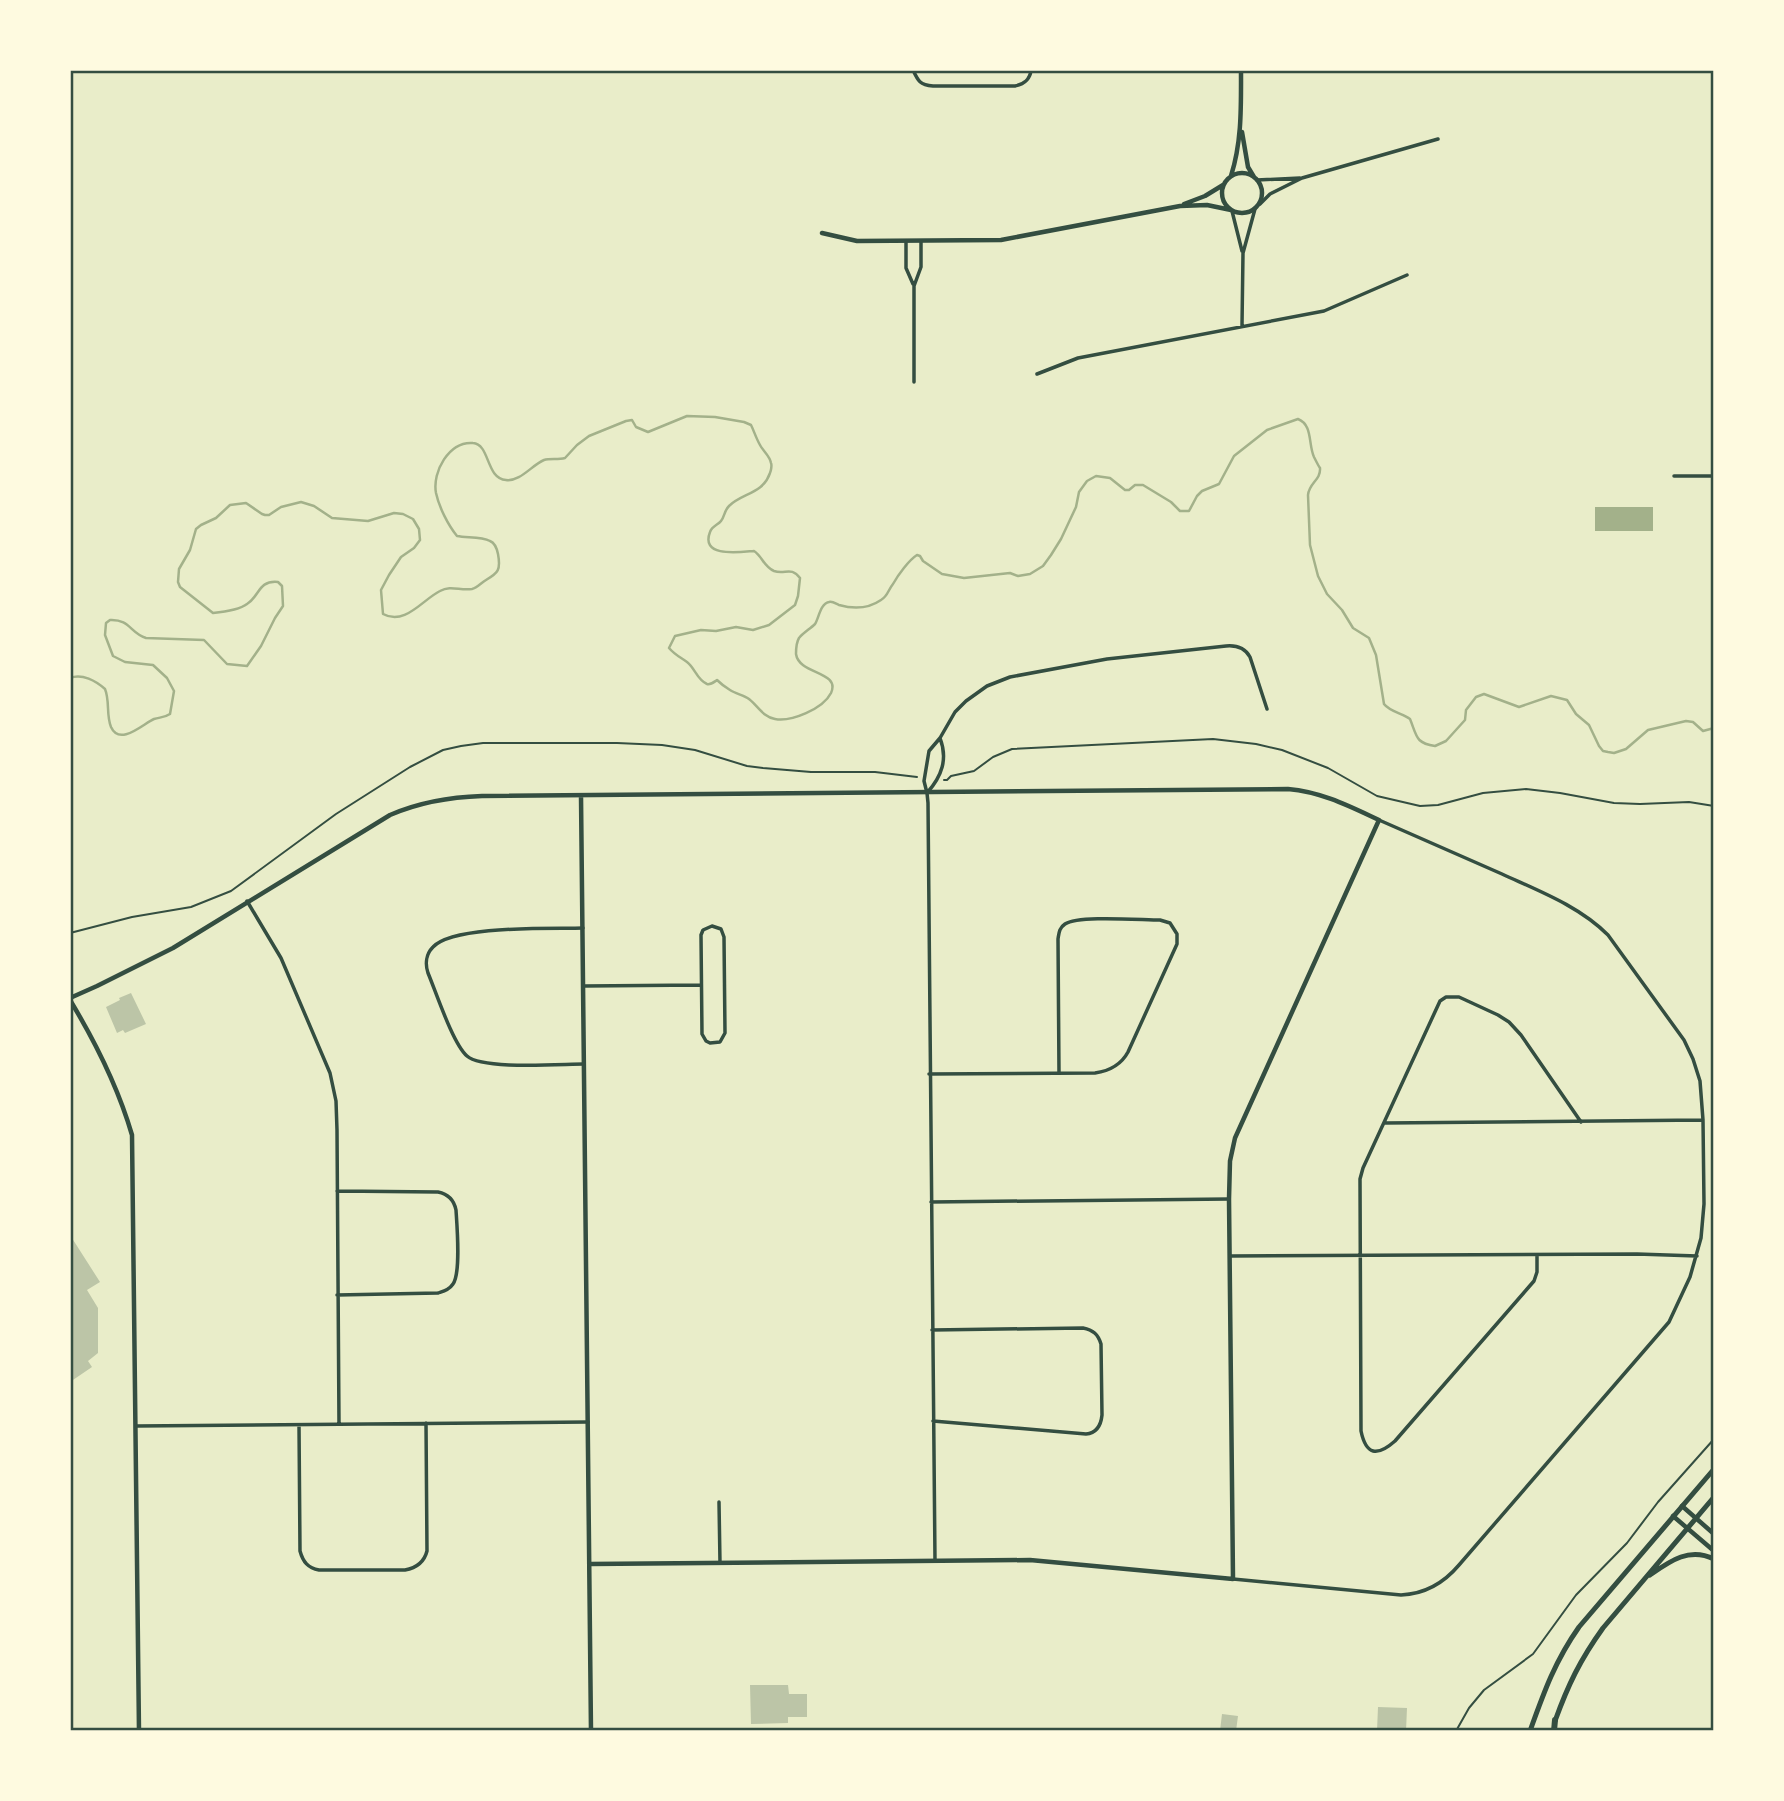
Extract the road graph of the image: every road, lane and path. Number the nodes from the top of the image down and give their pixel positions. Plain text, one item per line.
1 (913, 70) edge
2 (1031, 70) edge
3 (1241, 70) edge
4 (1241, 124) junction
5 (1438, 139) dead end
6 (1230, 177) junction
7 (1256, 178) junction
8 (1302, 178) junction
9 (1225, 184) junction
10 (1260, 204) junction
11 (1180, 206) junction
12 (1255, 209) junction
13 (1232, 210) junction
14 (821, 233) dead end
15 (906, 241) junction
16 (920, 241) junction
17 (1243, 253) junction
18 (1407, 275) dead end
19 (914, 286) junction
20 (1242, 326) junction
21 (1037, 374) dead end
22 (914, 382) dead end
23 (1674, 476) dead end
24 (1714, 476) edge
25 (1267, 709) dead end
26 (940, 738) junction
27 (947, 780) dead end
28 (927, 793) junction
29 (581, 796) junction
30 (1714, 806) edge
31 (1379, 820) junction
32 (247, 901) junction
33 (583, 929) junction
34 (701, 985) junction
35 (583, 986) junction
36 (70, 999) edge
37 (584, 1064) junction
38 (1059, 1073) junction
39 (929, 1074) junction
40 (1703, 1121) junction
41 (1581, 1122) junction
42 (1385, 1123) junction
43 (337, 1191) junction
44 (1229, 1199) junction
45 (931, 1202) junction
46 (1360, 1255) junction
47 (1536, 1255) junction
48 (1230, 1256) junction
49 (1697, 1256) junction
50 (337, 1295) junction
51 (932, 1330) junction
52 (933, 1421) junction
53 (588, 1422) junction
54 (340, 1423) junction
55 (426, 1423) junction
56 (299, 1424) junction
57 (136, 1426) junction
58 (1714, 1439) edge
59 (1714, 1469) edge
60 (1714, 1497) edge
61 (719, 1502) dead end
62 (1682, 1506) junction
63 (1673, 1516) junction
64 (1695, 1518) junction
65 (1687, 1528) junction
66 (1714, 1534) edge
67 (1714, 1551) edge
68 (1714, 1559) edge
69 (934, 1561) junction
70 (590, 1563) junction
71 (720, 1563) junction
72 (1233, 1579) junction
73 (1642, 1581) junction
74 (1555, 1720) joint
75 (1456, 1730) edge
76 (139, 1731) edge
77 (591, 1731) edge
78 (1530, 1731) edge
79 (1553, 1731) edge

1 - 2 street
3 - 4 street
4 - 6 street
4 - 7 street
5 - 8 street
6 - 7 street
6 - 9 street
7 - 8 street
7 - 10 street
8 - 10 street
9 - 11 street
9 - 13 street
10 - 12 street
11 - 13 street
11 - 16 street
12 - 13 street
12 - 17 street
13 - 17 street
14 - 15 street
15 - 16 street
15 - 19 street
16 - 19 street
17 - 20 street
18 - 20 street
19 - 22 street
20 - 21 street
23 - 24 street
25 - 26 street
26 - 28 street
26 - 28 street
27 - 30 path
28 - 29 street
28 - 31 street
28 - 39 street
29 - 32 street
29 - 33 street
31 - 40 street
31 - 44 street
32 - 36 street
32 - 43 street
33 - 35 street
33 - 37 street
34 - 34 street
34 - 35 street
35 - 37 street
36 - 57 street
37 - 53 street
38 - 38 street
38 - 39 street
39 - 45 street
40 - 41 street
40 - 49 street
41 - 42 street
41 - 42 street
42 - 46 street
43 - 50 street
43 - 50 street
44 - 45 street
44 - 48 street
45 - 51 street
46 - 47 street
46 - 47 street
46 - 48 street
47 - 49 street
48 - 72 street
49 - 72 street
50 - 54 street
51 - 52 street
51 - 52 street
52 - 69 street
53 - 55 street
53 - 70 street
54 - 55 street
54 - 56 street
55 - 56 street
56 - 57 street
57 - 76 street
58 - 75 path
59 - 62 main road
60 - 64 main road
61 - 71 street
62 - 63 main road
62 - 64 street
63 - 65 street
63 - 78 main road
64 - 65 main road
64 - 66 street
65 - 67 street
65 - 73 main road
68 - 73 main road
69 - 71 street
69 - 72 street
70 - 71 street
70 - 77 street
73 - 74 main road
74 - 79 main road

